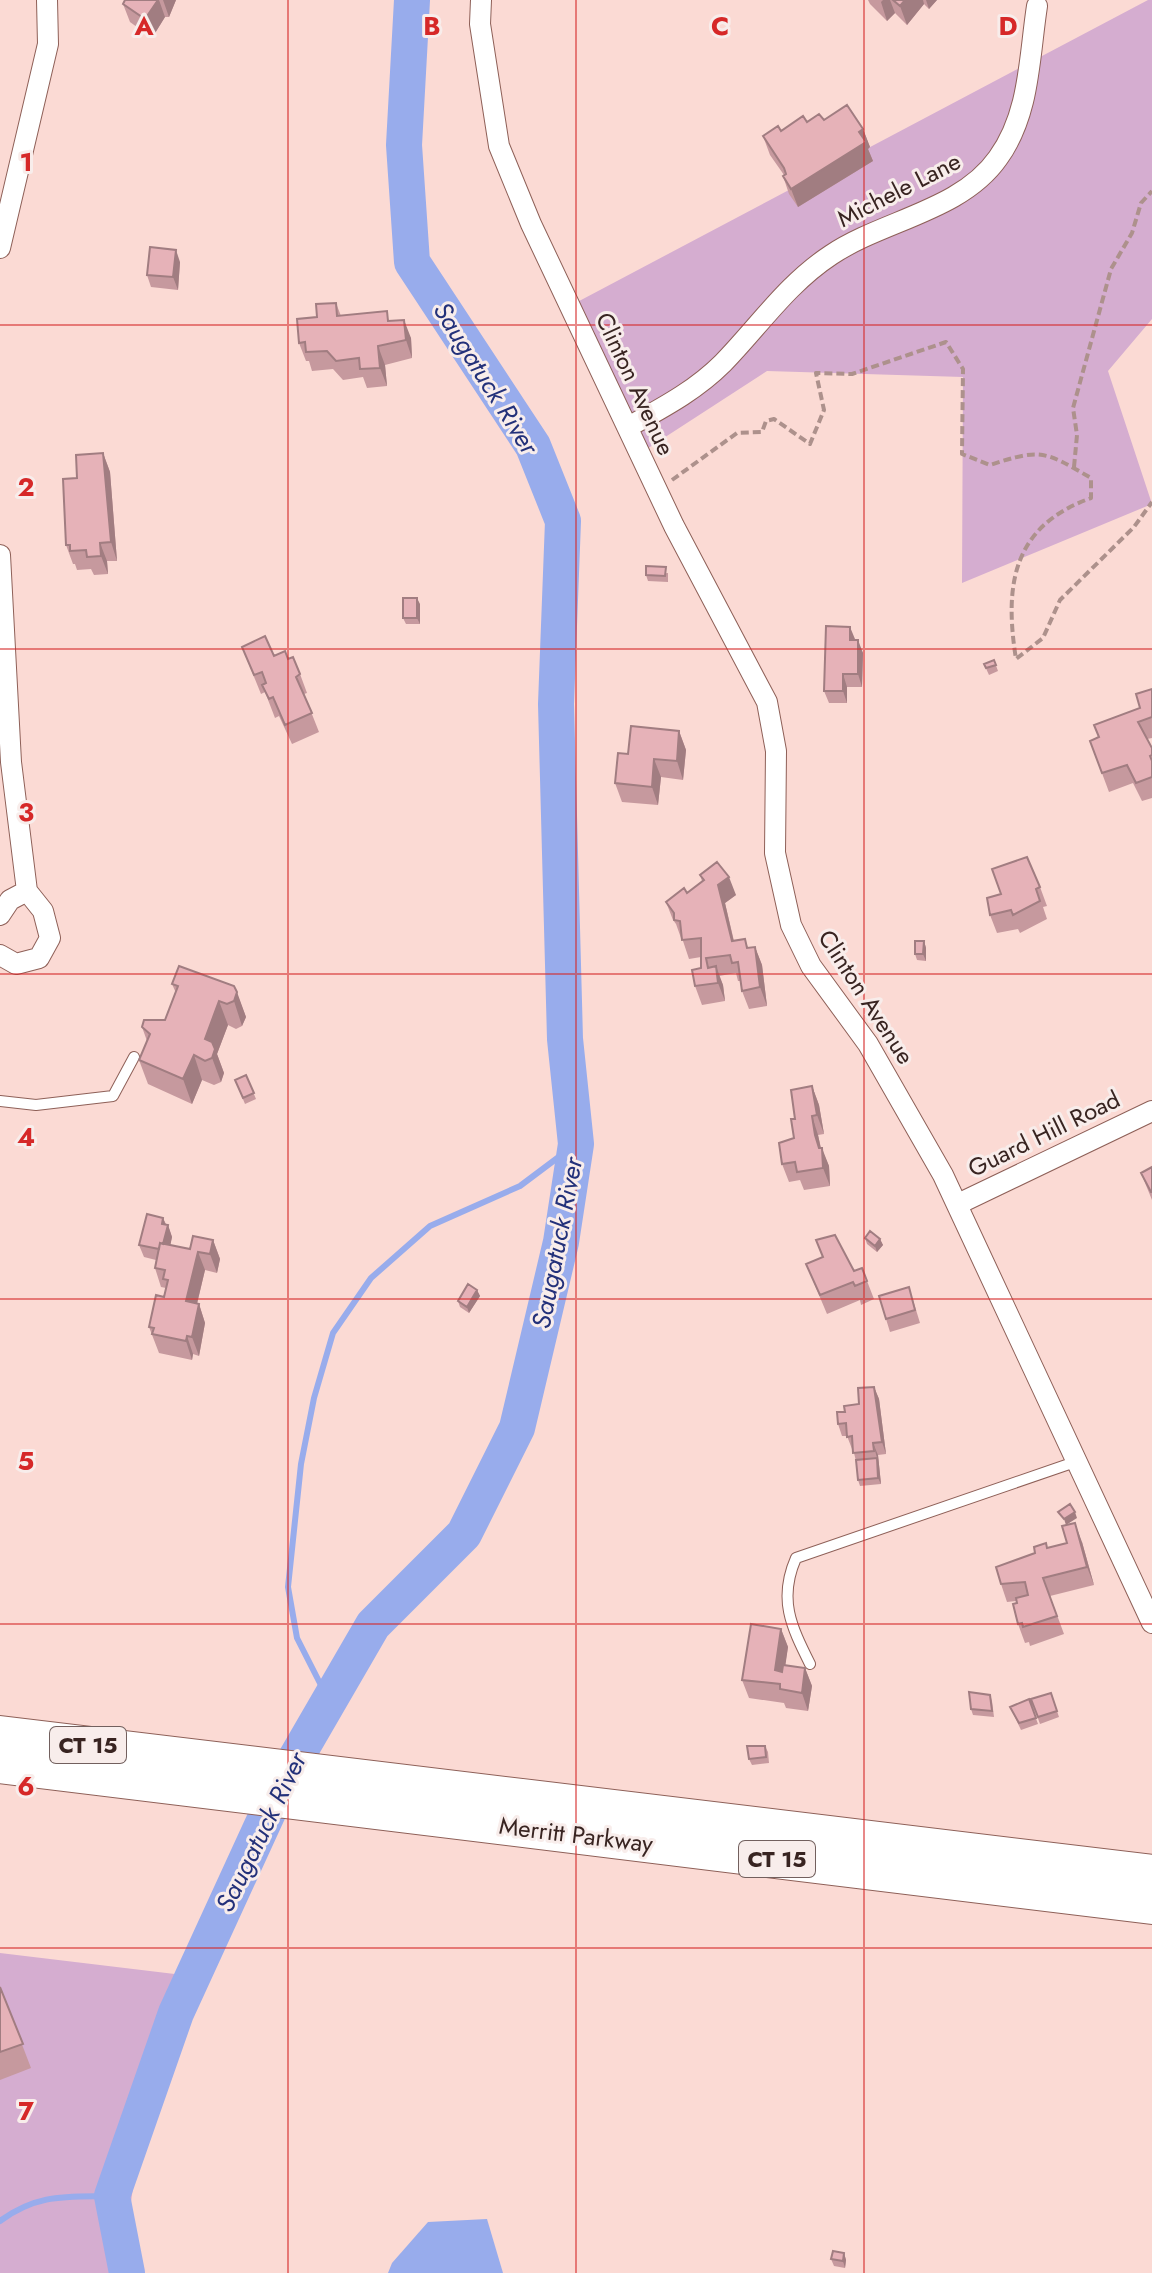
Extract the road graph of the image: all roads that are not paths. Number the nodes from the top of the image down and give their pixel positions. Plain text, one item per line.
1 (47, 0) edge
2 (481, 0) edge
3 (1037, 6) dead end
4 (0, 248) edge
5 (628, 427) junction
6 (0, 555) edge
7 (27, 891) junction
8 (0, 915) edge
9 (0, 955) edge
10 (134, 1057) dead end
11 (0, 1101) edge
12 (1152, 1111) edge
13 (958, 1204) junction
14 (1075, 1462) junction
15 (1152, 1623) edge
16 (810, 1664) dead end
17 (0, 1734) edge
18 (0, 1765) edge
19 (172, 1771) junction
20 (403, 1800) junction
21 (1152, 1873) edge
22 (1152, 1906) edge

1 - 4 street
2 - 5 street, Clinton Avenue
3 - 5 street, Michele Lane
5 - 13 street, Clinton Avenue
6 - 7 street
7 - 8 street
7 - 9 street
10 - 11 lane
12 - 13 street, Guard Hill Road
13 - 14 street, Clinton Avenue
14 - 15 street, Clinton Avenue
14 - 16 lane
17 - 19 highway, Merritt Parkway / CT 15
18 - 19 highway, Merritt Parkway / CT 15
19 - 20 highway, Merritt Parkway / CT 15
20 - 21 highway, Merritt Parkway / CT 15
20 - 22 highway, Merritt Parkway / CT 15

